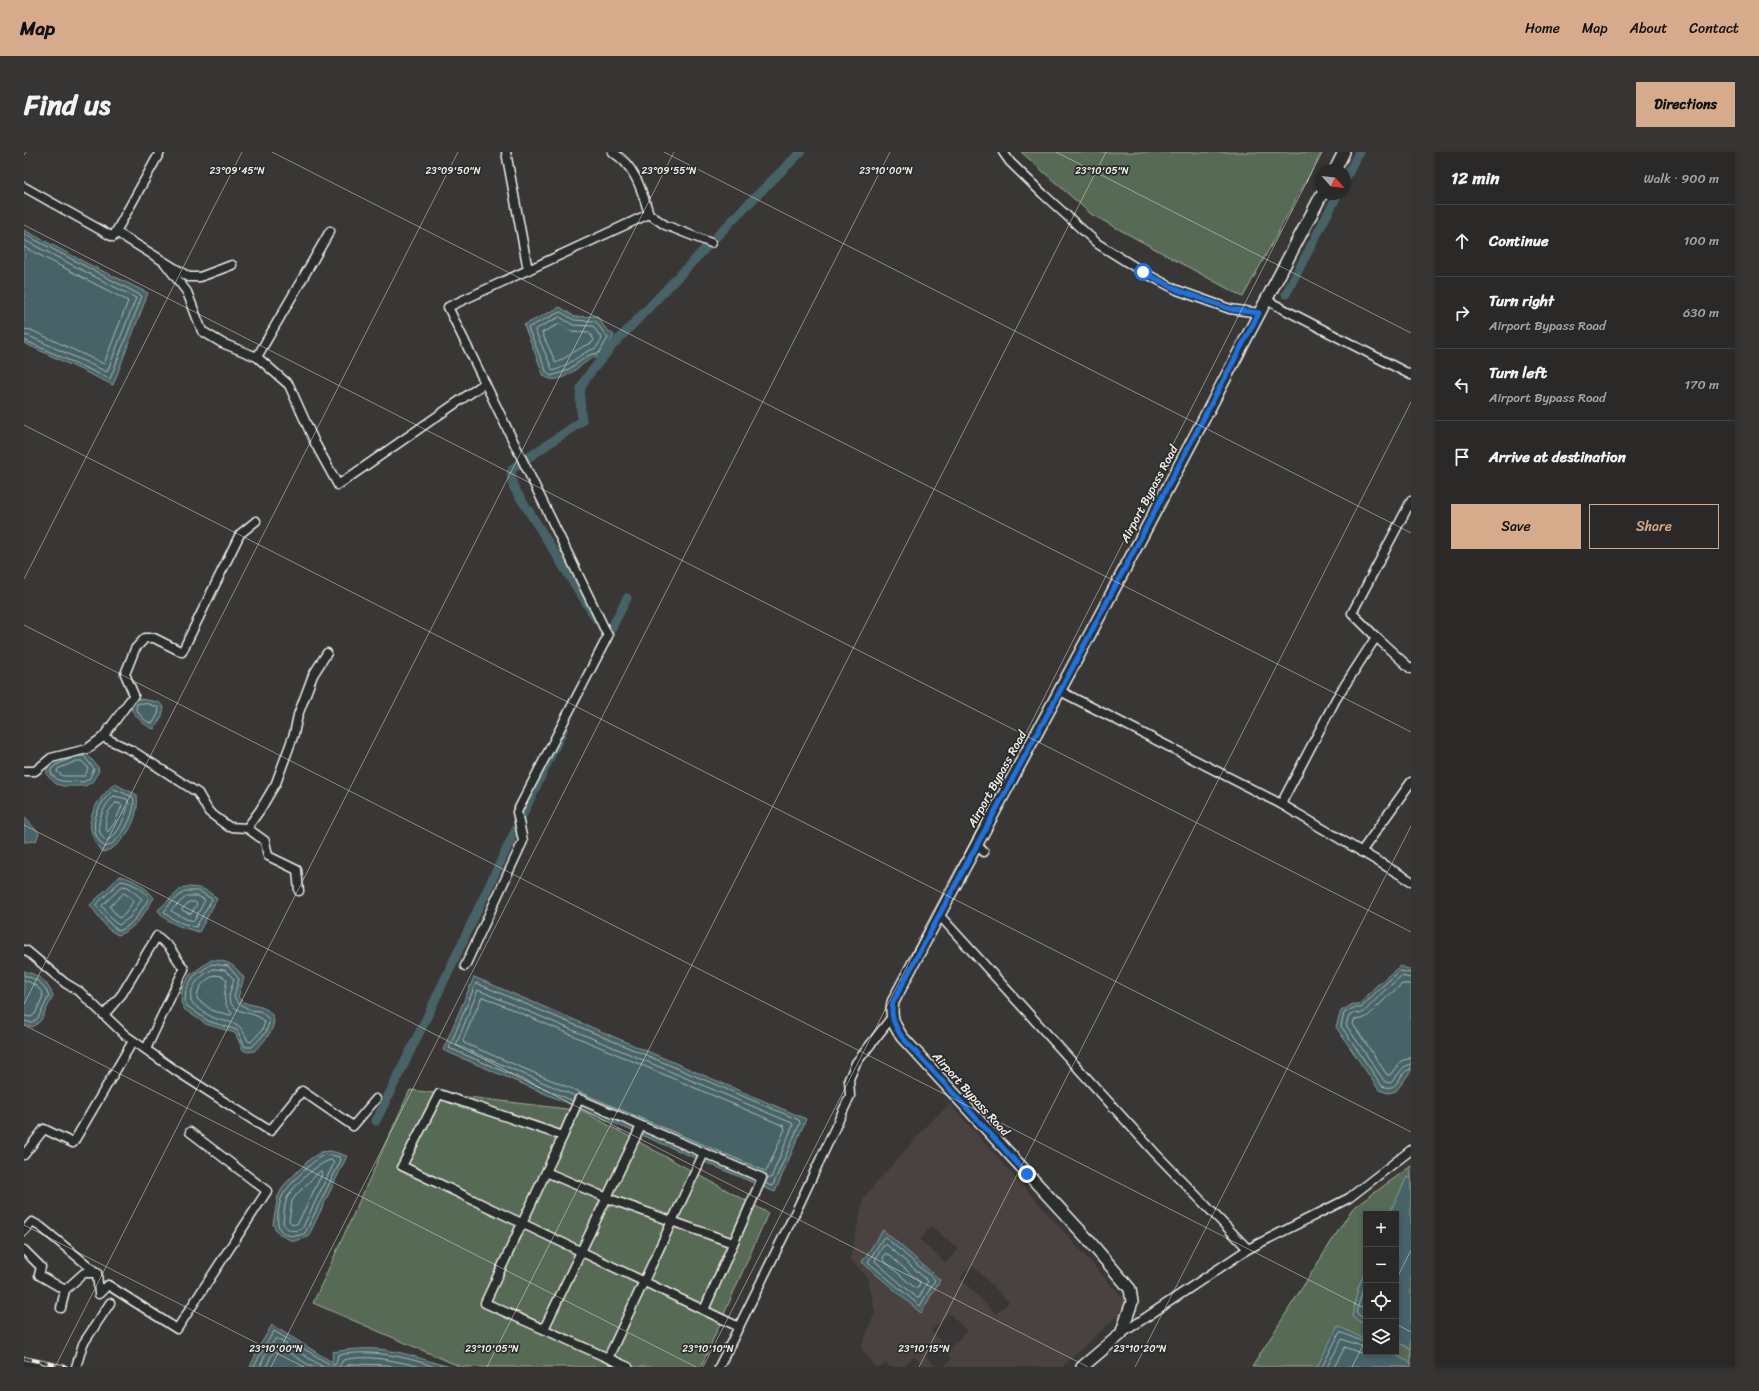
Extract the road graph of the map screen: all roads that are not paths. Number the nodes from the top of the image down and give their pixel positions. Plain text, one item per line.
1 (160, 152) edge
2 (506, 152) edge
3 (612, 152) edge
4 (1003, 152) edge
5 (1344, 152) edge
6 (1338, 164) edge
7 (24, 187) edge
8 (1319, 200) edge
9 (649, 214) junction
10 (330, 231) dead end
11 (116, 232) junction
12 (711, 243) dead end
13 (164, 262) junction
14 (232, 266) dead end
15 (528, 270) junction
16 (1266, 300) junction
17 (1259, 313) junction
18 (257, 357) junction
19 (1411, 375) edge
20 (485, 384) junction
21 (1411, 501) edge
22 (256, 521) dead end
23 (1376, 637) junction
24 (327, 653) dead end
25 (1411, 669) edge
26 (1060, 691) junction
27 (103, 737) junction
28 (24, 771) edge
29 (1411, 782) edge
30 (1281, 804) junction
31 (246, 828) junction
32 (976, 844) junction
33 (984, 852) dead end
34 (1361, 852) junction
35 (1411, 881) edge
36 (299, 891) dead end
37 (940, 916) junction
38 (24, 950) edge
39 (465, 966) dead end
40 (104, 1015) junction
41 (892, 1017) junction
42 (133, 1041) junction
43 (147, 1047) dead end
44 (376, 1098) dead end
45 (641, 1126) junction
46 (190, 1132) dead end
47 (563, 1136) junction
48 (1411, 1150) edge
49 (704, 1153) junction
50 (24, 1155) edge
51 (546, 1172) junction
52 (607, 1198) junction
53 (671, 1221) junction
54 (522, 1223) junction
55 (24, 1231) edge
56 (733, 1243) junction
57 (1248, 1249) junction
58 (24, 1250) edge
59 (580, 1251) junction
60 (97, 1273) junction
61 (644, 1281) junction
62 (65, 1290) junction
63 (110, 1303) dead end
64 (61, 1308) dead end
65 (704, 1310) junction
66 (739, 1327) junction
67 (544, 1329) junction
68 (1121, 1334) junction
69 (608, 1358) junction
70 (24, 1363) edge
71 (40, 1367) edge
72 (76, 1367) edge
73 (628, 1367) edge
74 (719, 1367) edge
75 (1082, 1367) edge

1 - 11 street
2 - 15 street
3 - 9 street
4 - 17 street
5 - 6 street
7 - 11 street
8 - 16 street, Airport Bypass Road
9 - 12 street
9 - 15 street
10 - 18 street
11 - 13 street
13 - 14 street
13 - 18 street
15 - 20 street
16 - 17 street, Airport Bypass Road
16 - 19 street
17 - 26 street, Airport Bypass Road
18 - 20 street
20 - 39 street
21 - 23 street
22 - 27 street
23 - 25 street
23 - 30 street
24 - 31 street
26 - 30 street
26 - 32 street, Airport Bypass Road
27 - 28 street
27 - 31 street
29 - 34 street
30 - 34 street
31 - 36 street
32 - 33 street
32 - 37 street, Airport Bypass Road
34 - 35 street
37 - 41 street, Airport Bypass Road
37 - 57 street
38 - 40 street
40 - 42 street
40 - 43 street
41 - 66 street
41 - 68 street, Airport Bypass Road
42 - 44 street
42 - 50 street
45 - 47 street
45 - 49 street
45 - 52 street
46 - 60 street
47 - 51 street
47 - 54 street
48 - 57 street
49 - 53 street
49 - 56 street
51 - 52 street
51 - 54 street
52 - 53 street
52 - 59 street
53 - 56 street
53 - 61 street
54 - 59 street
54 - 67 street
55 - 60 street
56 - 65 street
57 - 68 street
58 - 62 street
59 - 61 street
59 - 67 street
60 - 62 street
61 - 65 street
61 - 69 street
62 - 64 street
63 - 72 street
65 - 66 street
66 - 74 street
67 - 69 street
68 - 75 street
69 - 73 street
70 - 71 street

